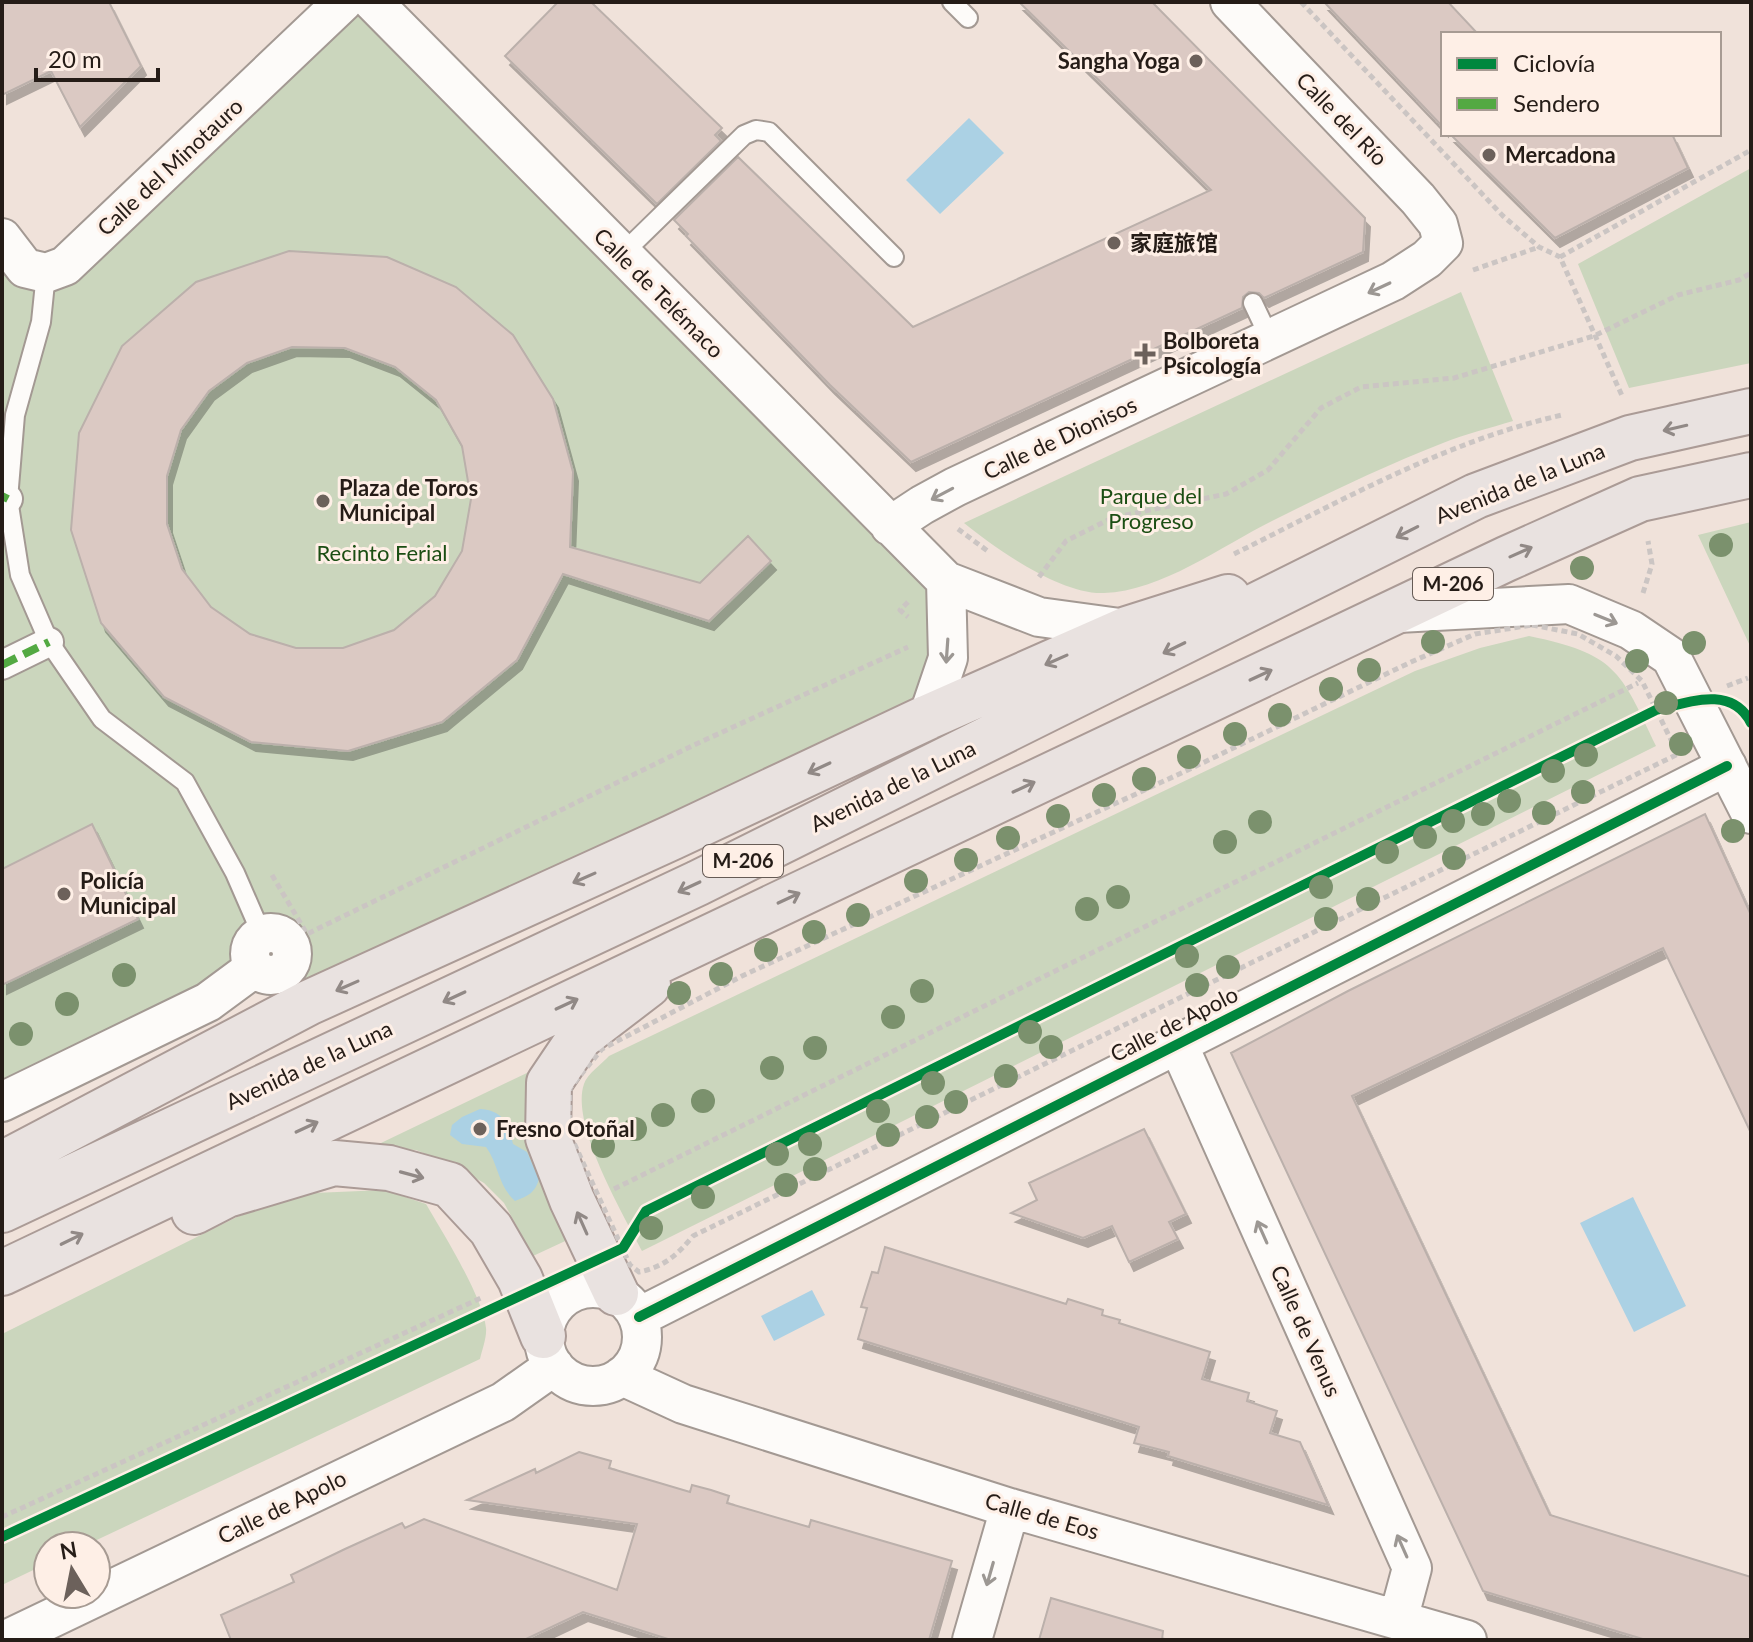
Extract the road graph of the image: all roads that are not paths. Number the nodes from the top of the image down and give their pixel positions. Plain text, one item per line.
1 (343, 2) edge
2 (373, 2) edge
3 (952, 2) edge
4 (1231, 2) edge
5 (968, 18) dead end
6 (2, 238) edge
7 (1443, 243) joint
8 (621, 255) junction
9 (894, 257) dead end
10 (56, 269) junction
11 (1253, 303) dead end
12 (1270, 339) junction
13 (1751, 411) edge
14 (1751, 475) edge
15 (5, 498) edge
16 (890, 526) junction
17 (1364, 554) junction
18 (943, 577) junction
19 (1391, 614) junction
20 (1127, 629) junction
21 (49, 642) junction
22 (2, 665) edge
23 (928, 717) junction
24 (1727, 766) junction
25 (1751, 814) edge
26 (718, 932) junction
27 (277, 969) junction
28 (1178, 1044) junction
29 (2, 1102) edge
30 (2, 1164) edge
31 (2, 1210) edge
32 (2, 1273) edge
33 (619, 1279) junction
34 (2, 1306) edge
35 (548, 1351) junction
36 (622, 1376) junction
37 (1010, 1508) junction
38 (1398, 1620) junction
39 (1448, 1637) edge
40 (6, 1640) edge
41 (972, 1640) edge

1 - 10 street, Calle del Minotauro
2 - 8 street, Calle de Telémaco
3 - 5 lane
4 - 7 street, Calle del Río
6 - 10 street
7 -> 12 street, Calle de Dionisos
8 - 9 lane
8 - 16 street, Calle de Telémaco
10 - 15 lane
11 - 12 lane
12 -> 16 street, Calle de Dionisos
13 -> 17 main road, Avenida de la Luna / M-206
19 -> 14 main road, M-206
15 - 21 lane
16 - 18 street, Calle de Telémaco
17 - 20 main road
17 -> 31 main road, Avenida de la Luna / M-206
18 - 20 street, Calle de Telémaco
18 -> 23 street
19 -> 24 street
26 -> 19 main road, M-206
20 -> 23 main road
21 - 22 street
21 - 27 lane
23 -> 27 main road
24 - 25 street
24 - 28 street, Calle de Apolo
32 -> 26 main road, M-206
33 -> 26 main road
27 - 29 street
27 - 30 main road
28 - 33 street, Calle de Apolo
38 -> 28 street, Calle de Venus
33 - 35 street
33 - 36 street
34 -> 35 main road
35 - 36 street
35 - 40 street, Calle de Apolo
36 - 37 street, Calle de Eos
37 - 38 street, Calle de Eos
37 -> 41 street
38 - 39 street, Calle de Eos

